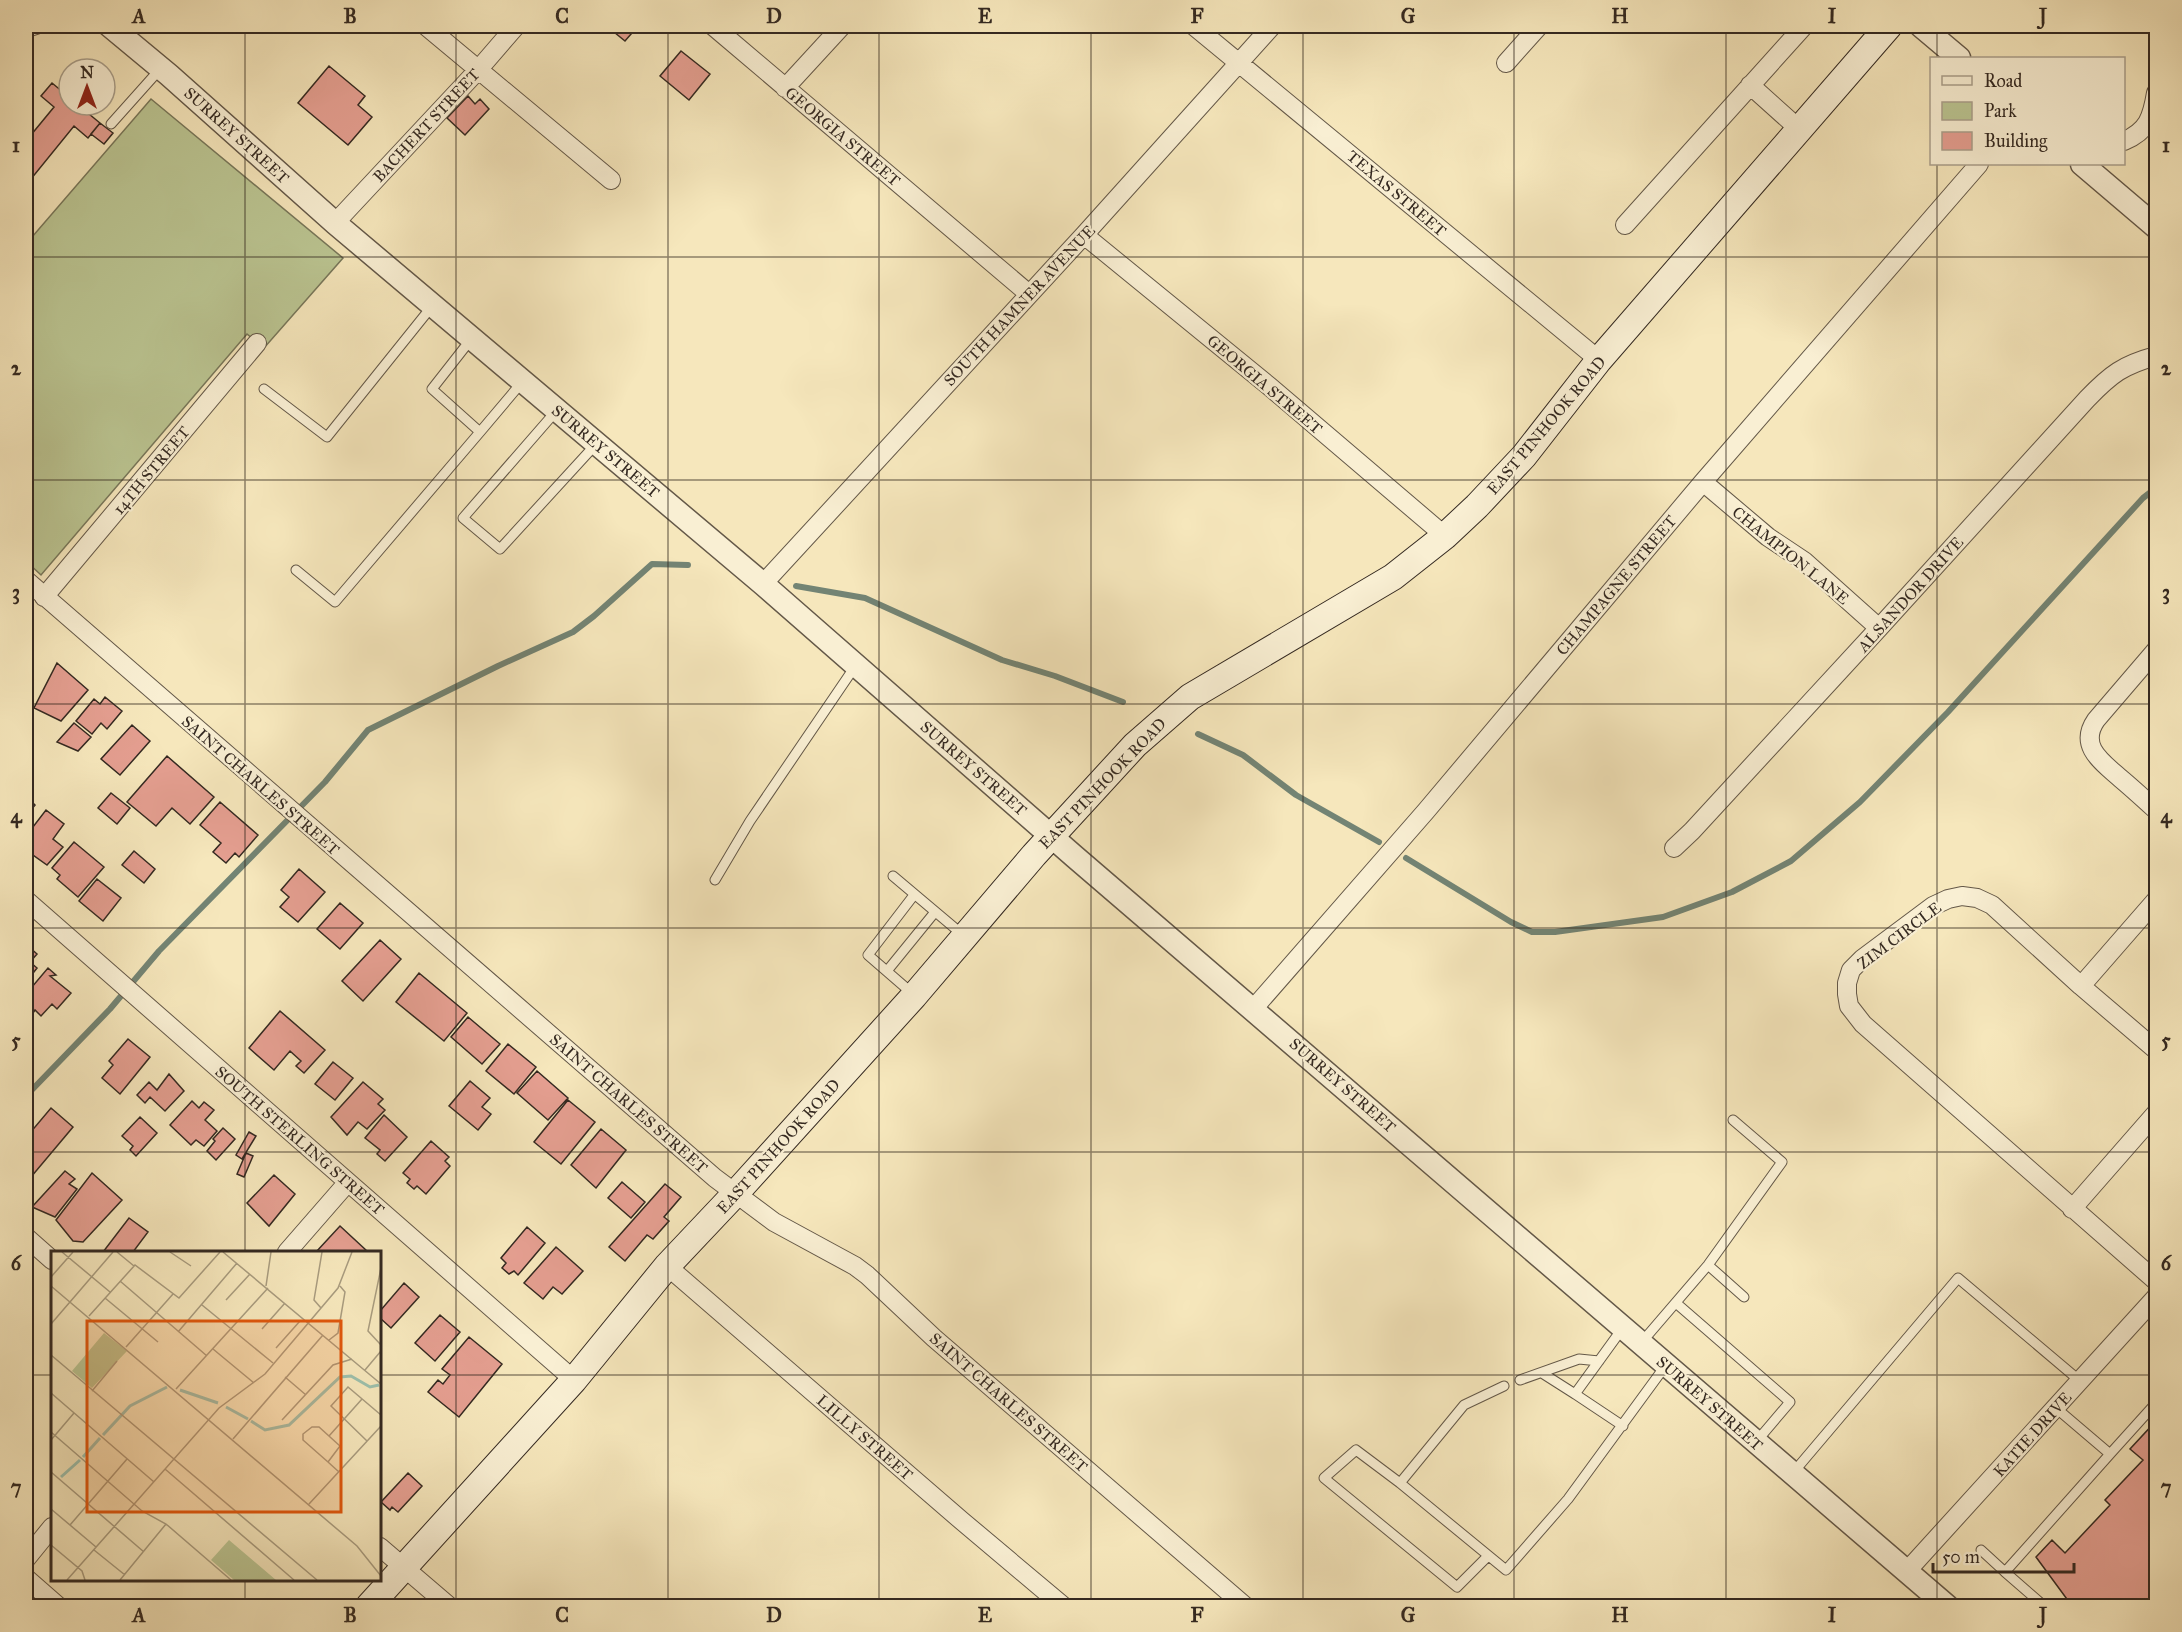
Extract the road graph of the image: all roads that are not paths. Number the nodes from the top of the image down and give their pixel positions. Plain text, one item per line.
1 (40, 26) edge
2 (110, 26) edge
3 (426, 26) edge
4 (516, 26) edge
5 (713, 26) edge
6 (842, 26) edge
7 (1194, 26) edge
8 (1272, 26) edge
9 (1539, 26) edge
10 (1804, 26) edge
11 (1889, 26) edge
12 (1921, 26) edge
13 (26, 33) edge
14 (1958, 57) edge
15 (1239, 63) junction
16 (1506, 63) dead end
17 (161, 68) junction
18 (478, 70) junction
19 (1750, 86) junction
20 (785, 88) junction
21 (2157, 93) edge
22 (111, 124) dead end
23 (1799, 129) junction
24 (2125, 140) edge
25 (1978, 165) edge
26 (2083, 165) edge
27 (611, 180) dead end
28 (335, 223) junction
29 (1624, 225) dead end
30 (2157, 227) edge
31 (1084, 234) junction
32 (1029, 294) junction
33 (433, 305) junction
34 (472, 338) junction
35 (257, 343) dead end
36 (2157, 356) edge
37 (1599, 360) junction
38 (523, 381) junction
39 (264, 389) dead end
40 (557, 410) junction
41 (480, 432) junction
42 (597, 443) junction
43 (1703, 482) junction
44 (1445, 536) junction
45 (296, 570) dead end
46 (26, 580) edge
47 (763, 584) junction
48 (44, 597) junction
49 (1879, 628) junction
50 (2157, 650) edge
51 (856, 665) junction
52 (2157, 810) edge
53 (1051, 836) junction
54 (1674, 848) dead end
55 (892, 876) dead end
56 (715, 880) dead end
57 (914, 895) junction
58 (26, 900) edge
59 (2157, 900) edge
60 (935, 912) junction
61 (965, 937) junction
62 (886, 971) junction
63 (2081, 986) junction
64 (914, 996) junction
65 (1254, 1008) junction
66 (2157, 1050) edge
67 (2157, 1113) edge
68 (1733, 1120) dead end
69 (348, 1182) junction
70 (735, 1194) junction
71 (2072, 1209) junction
72 (26, 1237) edge
73 (288, 1251) edge
74 (51, 1259) edge
75 (1708, 1265) junction
76 (667, 1266) junction
77 (2157, 1281) edge
78 (1744, 1297) dead end
79 (2157, 1297) edge
80 (1676, 1303) junction
81 (1623, 1328) junction
82 (1641, 1343) junction
83 (1599, 1361) junction
84 (1666, 1365) junction
85 (1542, 1373) junction
86 (573, 1380) junction
87 (1521, 1380) dead end
88 (2080, 1381) junction
89 (1504, 1386) dead end
90 (1575, 1394) junction
91 (2157, 1403) edge
92 (2056, 1408) junction
93 (1623, 1426) junction
94 (1755, 1442) junction
95 (2110, 1454) junction
96 (1792, 1474) junction
97 (1400, 1483) junction
98 (51, 1528) edge
99 (381, 1548) edge
100 (1981, 1550) dead end
101 (1488, 1557) junction
102 (26, 1558) edge
103 (403, 1568) junction
104 (1906, 1571) junction
105 (2005, 1572) junction
106 (26, 1578) edge
107 (58, 1606) edge
108 (369, 1606) edge
109 (449, 1606) edge
110 (1063, 1606) edge
111 (1245, 1606) edge
112 (1947, 1606) edge
113 (2044, 1606) edge

1 - 13 lane
2 - 17 street, SURREY STREET
3 - 18 street
4 - 18 street, BACHERT STREET
5 - 20 street, GEORGIA STREET
6 - 20 street
7 - 15 street, TEXAS STREET
8 - 15 street, SOUTH HAMNER AVENUE
9 - 16 street
10 - 19 street
11 - 23 main road, EAST PINHOOK ROAD
12 - 14 street
15 - 31 street, SOUTH HAMNER AVENUE
15 - 37 street, TEXAS STREET
17 - 22 lane
17 - 28 street, SURREY STREET
18 - 27 street
18 - 28 street, BACHERT STREET
19 - 23 street
19 - 29 street
20 - 32 street, GEORGIA STREET
21 - 24 street
23 - 37 main road, EAST PINHOOK ROAD
25 - 43 street, CHAMPAGNE STREET
26 - 30 street
28 - 33 street, SURREY STREET
31 - 32 street, SOUTH HAMNER AVENUE
31 - 44 street, GEORGIA STREET
32 - 47 street, SOUTH HAMNER AVENUE
33 - 34 street, SURREY STREET
33 - 39 lane
34 - 38 street, SURREY STREET
34 - 41 lane
35 - 48 street, 14TH STREET
36 - 49 street, ALSANDOR DRIVE
37 - 44 main road, EAST PINHOOK ROAD
38 - 40 street, SURREY STREET
38 - 41 lane
40 - 42 street, SURREY STREET
40 - 42 lane
41 - 45 lane
42 - 47 street, SURREY STREET
43 - 49 street, CHAMPION LANE
43 - 65 street, CHAMPAGNE STREET
44 - 53 main road, EAST PINHOOK ROAD
46 - 48 street, SAINT CHARLES STREET
47 - 51 street, SURREY STREET
48 - 70 street, SAINT CHARLES STREET
49 - 54 street, ALSANDOR DRIVE
50 - 52 street
51 - 53 street, SURREY STREET
51 - 56 lane
53 - 61 main road, EAST PINHOOK ROAD
53 - 65 street, SURREY STREET
55 - 57 lane
57 - 60 lane
57 - 62 lane
58 - 69 street, SOUTH STERLING STREET
59 - 63 street
60 - 61 lane
60 - 62 lane
61 - 64 main road, EAST PINHOOK ROAD
62 - 64 lane
63 - 66 street, ZIM CIRCLE
63 - 71 street, ZIM CIRCLE
64 - 70 main road, EAST PINHOOK ROAD
65 - 81 street, SURREY STREET
67 - 71 street
68 - 75 lane
69 - 73 street
69 - 86 street, SOUTH STERLING STREET
70 - 76 main road, EAST PINHOOK ROAD
70 - 111 street, SAINT CHARLES STREET
71 - 77 street, ZIM CIRCLE
72 - 74 street
75 - 78 lane
75 - 80 lane
76 - 86 main road, EAST PINHOOK ROAD
76 - 110 street, LILLY STREET
79 - 88 street, KATIE DRIVE
80 - 82 lane
80 - 94 lane
81 - 82 street, SURREY STREET
81 - 83 lane
82 - 84 street, SURREY STREET
83 - 85 lane
83 - 90 lane
84 - 93 lane
84 - 94 street, SURREY STREET
85 - 87 lane
85 - 90 lane
86 - 103 main road, EAST PINHOOK ROAD
88 - 92 street, KATIE DRIVE
88 - 96 lane
89 - 97 lane
90 - 93 lane
91 - 95 lane
92 - 95 lane
92 - 104 street, KATIE DRIVE
93 - 101 lane
94 - 96 street, SURREY STREET
95 - 105 lane
96 - 104 street, SURREY STREET
97 - 101 lane
97 - 101 lane
98 - 102 street
99 - 103 street
100 - 105 lane
103 - 108 main road, EAST PINHOOK ROAD
103 - 109 street
104 - 112 street, SURREY STREET
105 - 113 lane
106 - 107 street

